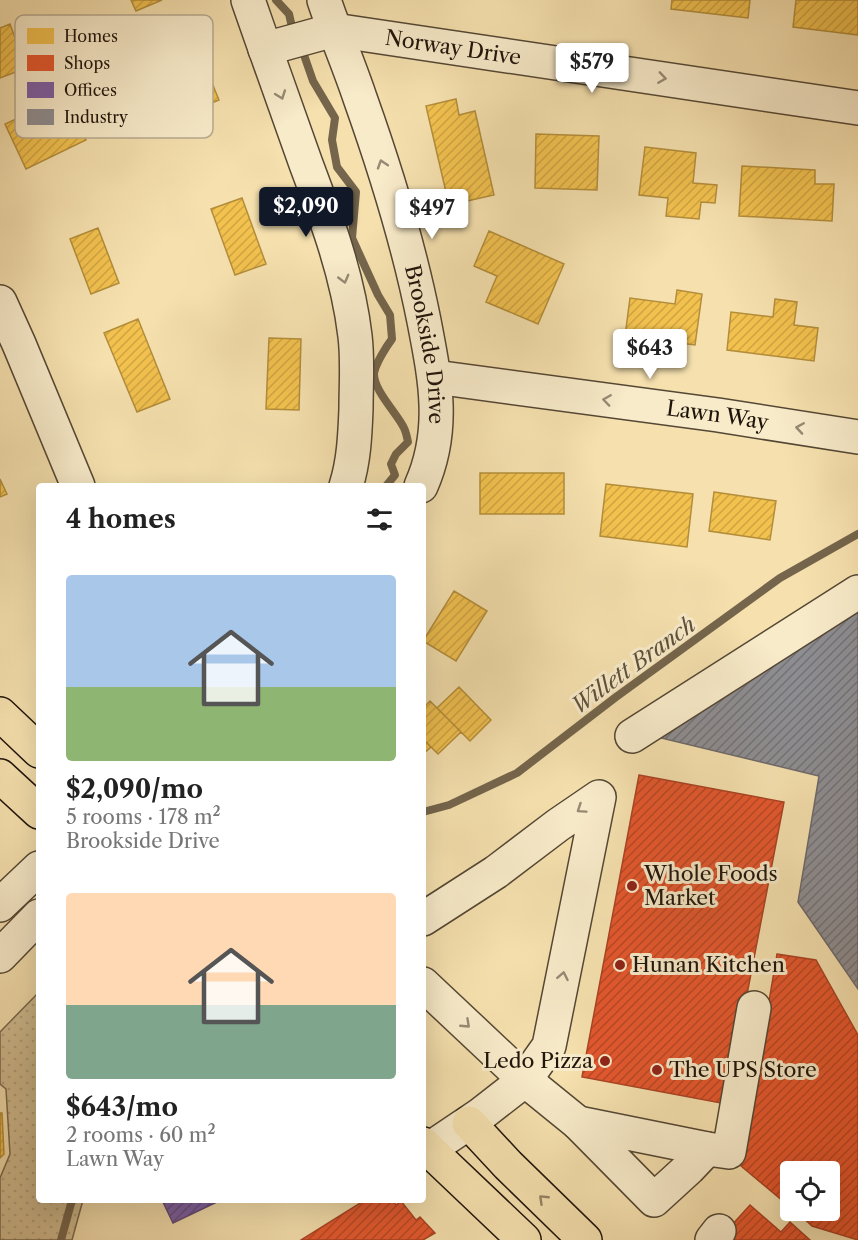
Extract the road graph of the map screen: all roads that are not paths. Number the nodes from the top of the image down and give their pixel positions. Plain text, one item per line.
1 (248, 0) edge
2 (324, 0) edge
3 (334, 30) junction
4 (265, 49) junction
5 (858, 108) edge
6 (0, 302) edge
7 (435, 377) junction
8 (858, 437) edge
9 (77, 483) edge
10 (347, 483) edge
11 (422, 483) edge
12 (858, 592) edge
13 (0, 714) edge
14 (632, 736) dead end
15 (36, 748) edge
16 (0, 776) edge
17 (36, 809) edge
18 (36, 871) edge
19 (0, 905) edge
20 (426, 917) edge
21 (36, 919) edge
22 (0, 956) edge
23 (426, 987) edge
24 (754, 1008) dead end
25 (525, 1080) junction
26 (469, 1123) junction
27 (578, 1123) junction
28 (426, 1147) edge
29 (708, 1149) junction
30 (524, 1240) edge
31 (585, 1240) edge

1 - 4 street
2 - 3 street, Brookside Drive
3 - 4 street, Norway Drive
3 -> 5 street, Norway Drive
7 -> 3 street, Brookside Drive
4 -> 10 street
6 - 9 street
8 -> 7 street, Lawn Way
7 - 11 street, Brookside Drive
12 - 14 street
13 - 15 main road
16 - 17 main road
18 - 19 street
25 -> 20 street
21 - 22 street
23 -> 25 street
24 - 29 street
25 - 26 street
25 - 27 street
26 - 28 street
31 -> 26 main road
27 - 29 street
27 - 29 street
28 - 30 main road

